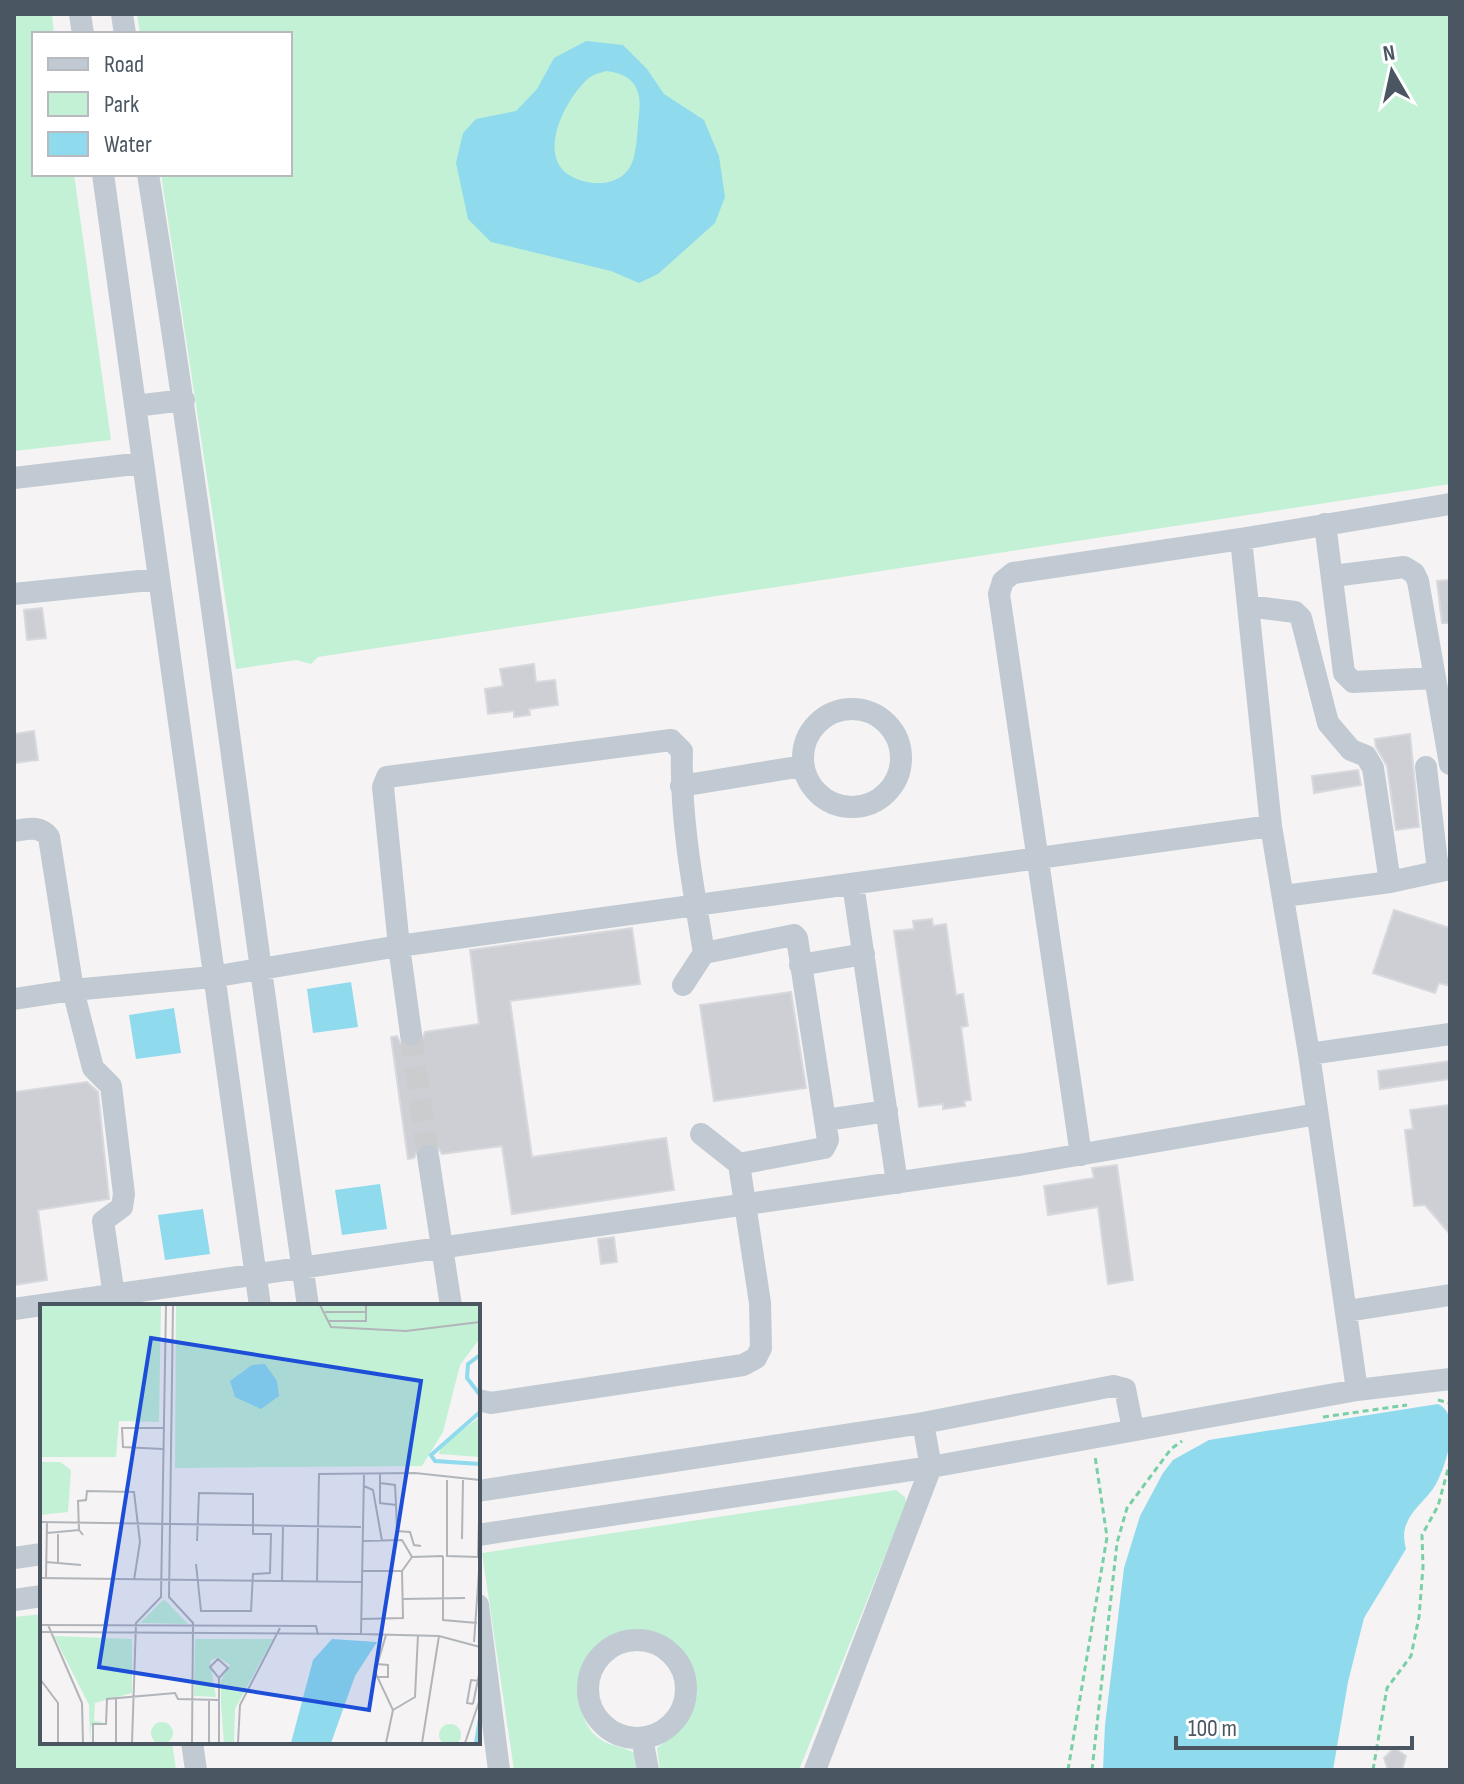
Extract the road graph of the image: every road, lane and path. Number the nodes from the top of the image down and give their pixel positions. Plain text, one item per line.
1 (103, 176) edge
2 (148, 176) edge
3 (184, 400) junction
4 (135, 406) junction
5 (143, 463) junction
6 (14, 478) edge
7 (1450, 504) edge
8 (1325, 524) junction
9 (1241, 539) junction
10 (1333, 576) junction
11 (159, 579) junction
12 (14, 594) edge
13 (1248, 606) junction
14 (1435, 678) junction
15 (1450, 764) edge
16 (803, 766) junction
17 (1426, 767) dead end
18 (681, 786) junction
19 (1271, 826) junction
20 (14, 831) edge
21 (1038, 857) junction
22 (1444, 870) edge
23 (1390, 882) junction
24 (853, 884) junction
25 (1284, 896) junction
26 (697, 906) junction
27 (399, 946) junction
28 (704, 953) junction
29 (864, 954) junction
30 (800, 965) junction
31 (259, 968) junction
32 (212, 977) junction
33 (683, 985) dead end
34 (73, 990) junction
35 (14, 999) edge
36 (411, 1034) tunnel mouth
37 (1450, 1034) edge
38 (1309, 1054) junction
39 (887, 1111) junction
40 (1317, 1114) junction
41 (826, 1120) junction
42 (701, 1134) dead end
43 (1081, 1155) junction
44 (428, 1156) tunnel mouth
45 (739, 1164) junction
46 (897, 1183) junction
47 (744, 1206) junction
48 (441, 1249) junction
49 (302, 1267) junction
50 (255, 1274) junction
51 (1450, 1295) edge
52 (114, 1296) junction
53 (52, 1304) edge
54 (260, 1304) edge
55 (308, 1304) edge
56 (451, 1304) edge
57 (40, 1306) edge
58 (14, 1309) edge
59 (1347, 1311) junction
60 (1450, 1379) edge
61 (1357, 1390) junction
62 (480, 1400) edge
63 (1439, 1400) dead end
64 (1450, 1403) edge
65 (1408, 1404) dead end
66 (1314, 1418) dead end
67 (923, 1423) junction
68 (1133, 1429) junction
69 (1190, 1436) dead end
70 (1091, 1437) junction
71 (1450, 1462) edge
72 (931, 1467) junction
73 (480, 1491) edge
74 (480, 1535) edge
75 (40, 1554) edge
76 (14, 1558) edge
77 (40, 1596) edge
78 (14, 1600) edge
79 (480, 1621) edge
80 (642, 1738) junction
81 (192, 1744) edge
82 (196, 1770) edge
83 (499, 1770) edge
84 (648, 1770) edge
85 (815, 1770) edge
86 (1068, 1770) edge
87 (1092, 1770) edge
88 (1373, 1770) edge

1 - 4 lane
2 - 3 lane
3 - 4 lane
3 - 31 lane
4 - 5 lane
5 - 6 lane
5 - 11 lane
7 - 8 lane
8 - 9 lane
8 - 10 lane
9 - 13 lane
9 - 21 lane
10 - 14 lane
10 - 14 lane
11 - 12 lane
11 - 32 lane
13 - 19 lane
13 - 23 lane
14 - 15 lane
16 - 16 lane
16 - 18 lane
17 - 22 lane
18 - 26 lane
18 - 27 lane
19 - 21 lane
19 - 25 lane
20 - 34 lane
21 - 24 lane
21 - 43 lane
22 - 23 lane
23 - 25 lane
24 - 26 lane
24 - 29 lane
25 - 38 lane
26 - 27 lane
26 - 28 lane
27 - 31 lane
27 - 36 lane
28 - 30 lane
28 - 33 lane
29 - 30 lane
29 - 39 lane
30 - 41 lane
31 - 32 lane
31 - 49 lane
32 - 34 lane
32 - 50 lane
34 - 35 lane
34 - 52 lane
37 - 38 lane
38 - 40 lane
39 - 41 lane
39 - 46 lane
40 - 43 lane
40 - 59 lane
41 - 45 lane
42 - 45 lane
43 - 46 lane
44 - 48 lane
45 - 47 lane
46 - 47 lane
47 - 48 lane
47 - 62 lane
48 - 49 lane
48 - 56 lane
49 - 50 lane
49 - 55 lane
50 - 52 lane
50 - 54 lane
51 - 59 lane
52 - 53 lane
57 - 58 lane
59 - 61 lane
60 - 61 lane
61 - 68 lane
63 - 64 path
65 - 66 path
67 - 68 lane
67 - 72 lane
67 - 73 lane
68 - 70 lane
69 - 87 path
70 - 72 lane
70 - 86 path
71 - 88 path
72 - 74 lane
72 - 85 lane
75 - 76 lane
77 - 78 lane
79 - 83 lane
80 - 80 lane
80 - 84 lane
81 - 82 lane

